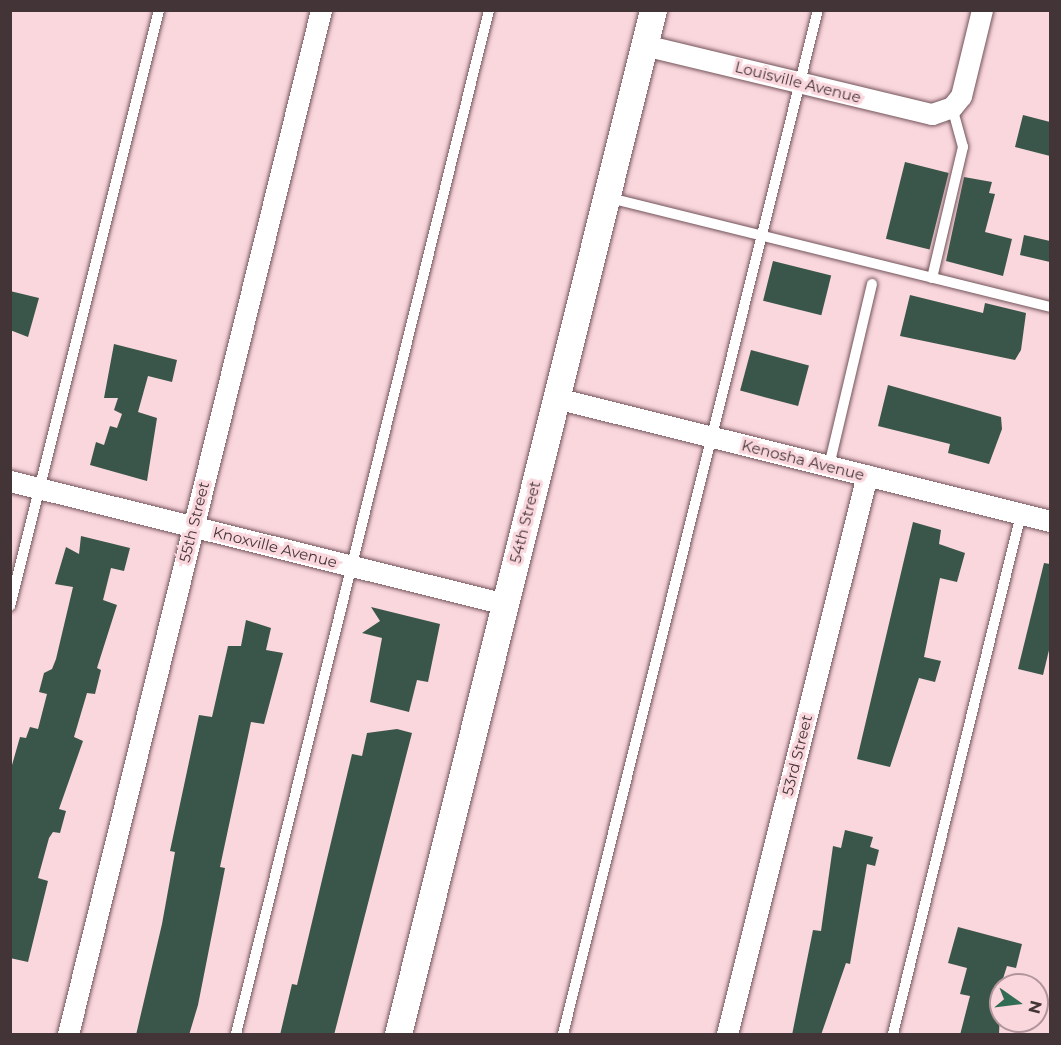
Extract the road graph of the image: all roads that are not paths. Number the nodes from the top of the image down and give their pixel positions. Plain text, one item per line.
1 (159, 10) edge
2 (321, 10) edge
3 (489, 10) edge
4 (653, 10) edge
5 (818, 10) edge
6 (982, 10) edge
7 (644, 45) junction
8 (800, 82) junction
9 (952, 108) junction
10 (606, 197) junction
11 (760, 236) junction
12 (932, 278) junction
13 (872, 284) dead end
14 (1050, 307) edge
15 (556, 398) junction
16 (710, 436) junction
17 (829, 466) junction
18 (867, 475) junction
19 (10, 482) edge
20 (40, 489) junction
21 (1021, 514) junction
22 (1050, 521) edge
23 (193, 527) junction
24 (351, 566) junction
25 (505, 604) junction
26 (10, 606) edge
27 (68, 1035) edge
28 (236, 1035) edge
29 (398, 1035) edge
30 (563, 1035) edge
31 (727, 1035) edge
32 (893, 1035) edge

1 - 20 lane
2 - 23 street, 55th Street
3 - 24 lane
4 - 7 street, 54th Street
5 - 8 lane
6 - 9 street
7 - 8 street, Louisville Avenue
7 - 10 street, 54th Street
8 - 9 street, Louisville Avenue
8 - 11 lane
9 - 12 lane
10 - 11 lane
10 - 15 street, 54th Street
11 - 12 lane
11 - 16 lane
12 - 14 lane
13 - 17 lane
15 - 16 street, Kenosha Avenue
15 - 25 street, 54th Street
16 - 17 street, Kenosha Avenue
16 - 30 lane
17 - 18 street, Kenosha Avenue
18 - 21 street, Kenosha Avenue
18 - 31 street, 53rd Street
19 - 20 street, Knoxville Avenue
20 - 23 street, Knoxville Avenue
20 - 26 lane
21 - 22 street, Kenosha Avenue
21 - 32 lane
23 - 24 street, Knoxville Avenue
23 - 27 street, 55th Street
24 - 25 street, Knoxville Avenue
24 - 28 lane
25 - 29 street, 54th Street

